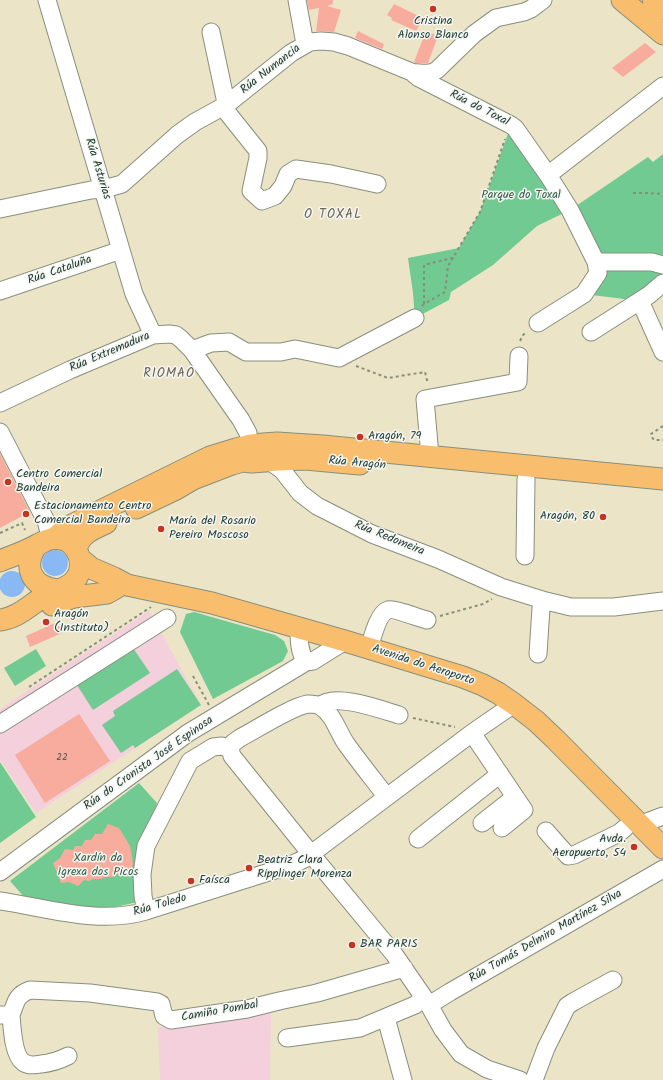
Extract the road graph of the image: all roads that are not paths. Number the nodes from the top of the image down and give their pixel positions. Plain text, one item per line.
1 (47, 0) edge
2 (297, 0) edge
3 (543, 0) edge
4 (622, 0) edge
5 (653, 0) edge
6 (663, 9) edge
7 (211, 32) dead end
8 (663, 34) edge
9 (305, 44) junction
10 (414, 74) junction
11 (663, 86) edge
12 (226, 105) junction
13 (548, 175) junction
14 (377, 184) dead end
15 (104, 189) junction
16 (1, 204) edge
17 (121, 250) junction
18 (596, 262) junction
19 (663, 265) edge
20 (662, 288) edge
21 (0, 291) edge
22 (640, 301) junction
23 (415, 318) road end
24 (538, 323) road end
25 (591, 332) dead end
26 (153, 335) junction
27 (192, 350) junction
28 (663, 352) edge
29 (519, 356) road end
30 (0, 403) edge
31 (0, 432) edge
32 (248, 446) junction
33 (430, 456) junction
34 (268, 460) junction
35 (526, 479) junction
36 (663, 479) edge
37 (663, 493) edge
38 (42, 538) junction
39 (78, 554) junction
40 (525, 556) dead end
41 (0, 561) edge
42 (121, 586) junction
43 (63, 588) junction
44 (546, 601) junction
45 (663, 601) edge
46 (26, 610) junction
47 (167, 618) dead end
48 (0, 620) edge
49 (427, 620) road end
50 (308, 630) junction
51 (345, 641) junction
52 (369, 648) junction
53 (538, 654) dead end
54 (312, 660) junction
55 (514, 704) junction
56 (320, 706) junction
57 (399, 715) road end
58 (0, 724) edge
59 (472, 732) junction
60 (230, 749) junction
61 (500, 774) junction
62 (386, 796) junction
63 (515, 797) junction
64 (663, 816) edge
65 (482, 822) dead end
66 (632, 827) junction
67 (502, 828) dead end
68 (546, 831) dead end
69 (418, 839) dead end
70 (663, 848) edge
71 (311, 854) junction
72 (663, 869) edge
73 (0, 872) edge
74 (0, 901) edge
75 (146, 911) junction
76 (404, 968) junction
77 (613, 980) dead end
78 (427, 1002) junction
79 (5, 1015) edge
80 (386, 1018) junction
81 (287, 1038) dead end
82 (68, 1056) dead end
83 (403, 1080) edge
84 (520, 1080) edge
85 (534, 1080) edge

1 - 15 street, Rúa Asturias
2 - 9 street
3 - 10 street, Rúa Numancia
4 - 8 main road
5 - 6 main road
7 - 12 street
9 - 10 street, Rúa Numancia
9 - 12 street, Rúa Numancia
10 - 13 street, Rúa do Toxal
11 - 13 street
12 - 14 street
12 - 15 street, Rúa Numancia
13 - 18 street, Rúa do Toxal
15 - 16 street, Rúa Numancia
15 - 17 street, Rúa Asturias
17 - 21 street, Rúa Cataluña
17 - 26 street, Rúa Asturias
18 - 19 street
18 - 24 street
20 - 22 street
22 - 25 street
22 - 28 street
23 - 27 street
26 - 27 street, Rúa Extremadura
26 - 30 street, Rúa Extremadura
27 - 32 street, Rúa Extremadura
29 - 33 street
31 - 38 street
32 - 33 main road, Rúa Aragón
32 - 34 main road, Rúa Aragón
32 - 38 main road, Rúa Aragón
32 - 39 main road, Rúa Aragón
33 - 36 main road, Rúa Aragón
34 - 35 main road, Rúa Aragón
34 - 44 street, Rúa Redomeira
35 - 37 main road, Rúa Aragón
35 - 40 street
38 - 39 main road
38 - 41 main road, Rúa Aragón
38 - 43 main road, Rúa Aragón
39 - 42 main road, Avenida do Aeroporto
39 - 43 main road, Rúa Aragón
42 - 43 main road, Avenida do Aeroporto
42 - 46 main road
42 - 50 main road, Avenida do Aeroporto
43 - 46 main road, Rúa Aragón
44 - 45 street, Rúa Redomeira
44 - 53 street
46 - 48 main road, Rúa Aragón
47 - 58 street
49 - 52 street
50 - 51 main road, Avenida do Aeroporto
50 - 54 street
51 - 52 main road, Avenida do Aeroporto
51 - 54 street, Rúa do Cronista José Espinosa
52 - 55 main road, Avenida do Aeroporto
54 - 73 street, Rúa do Cronista José Espinosa
55 - 59 street, Rúa Toledo
55 - 66 main road, Avenida do Aeroporto
56 - 57 street
56 - 60 street
56 - 62 street
59 - 61 street
59 - 62 street, Rúa Toledo
60 - 71 street
60 - 75 street
61 - 63 street
61 - 69 street
62 - 71 street, Rúa Toledo
63 - 65 street
63 - 67 street
64 - 66 street
66 - 68 street
66 - 70 main road, Avenida do Aeroporto
71 - 75 street, Rúa Toledo
71 - 76 street
72 - 78 street, Rúa Tomás Delmiro Martínez Silva
74 - 75 street, Rúa Toledo
76 - 78 street
76 - 79 street, Camiño Pombal
77 - 85 street
78 - 80 street, Rúa Tomás Delmiro Martínez Silva
78 - 84 street
79 - 82 street, Camiño Pombal
80 - 81 street, Rúa Tomás Delmiro Martínez Silva
80 - 83 street

